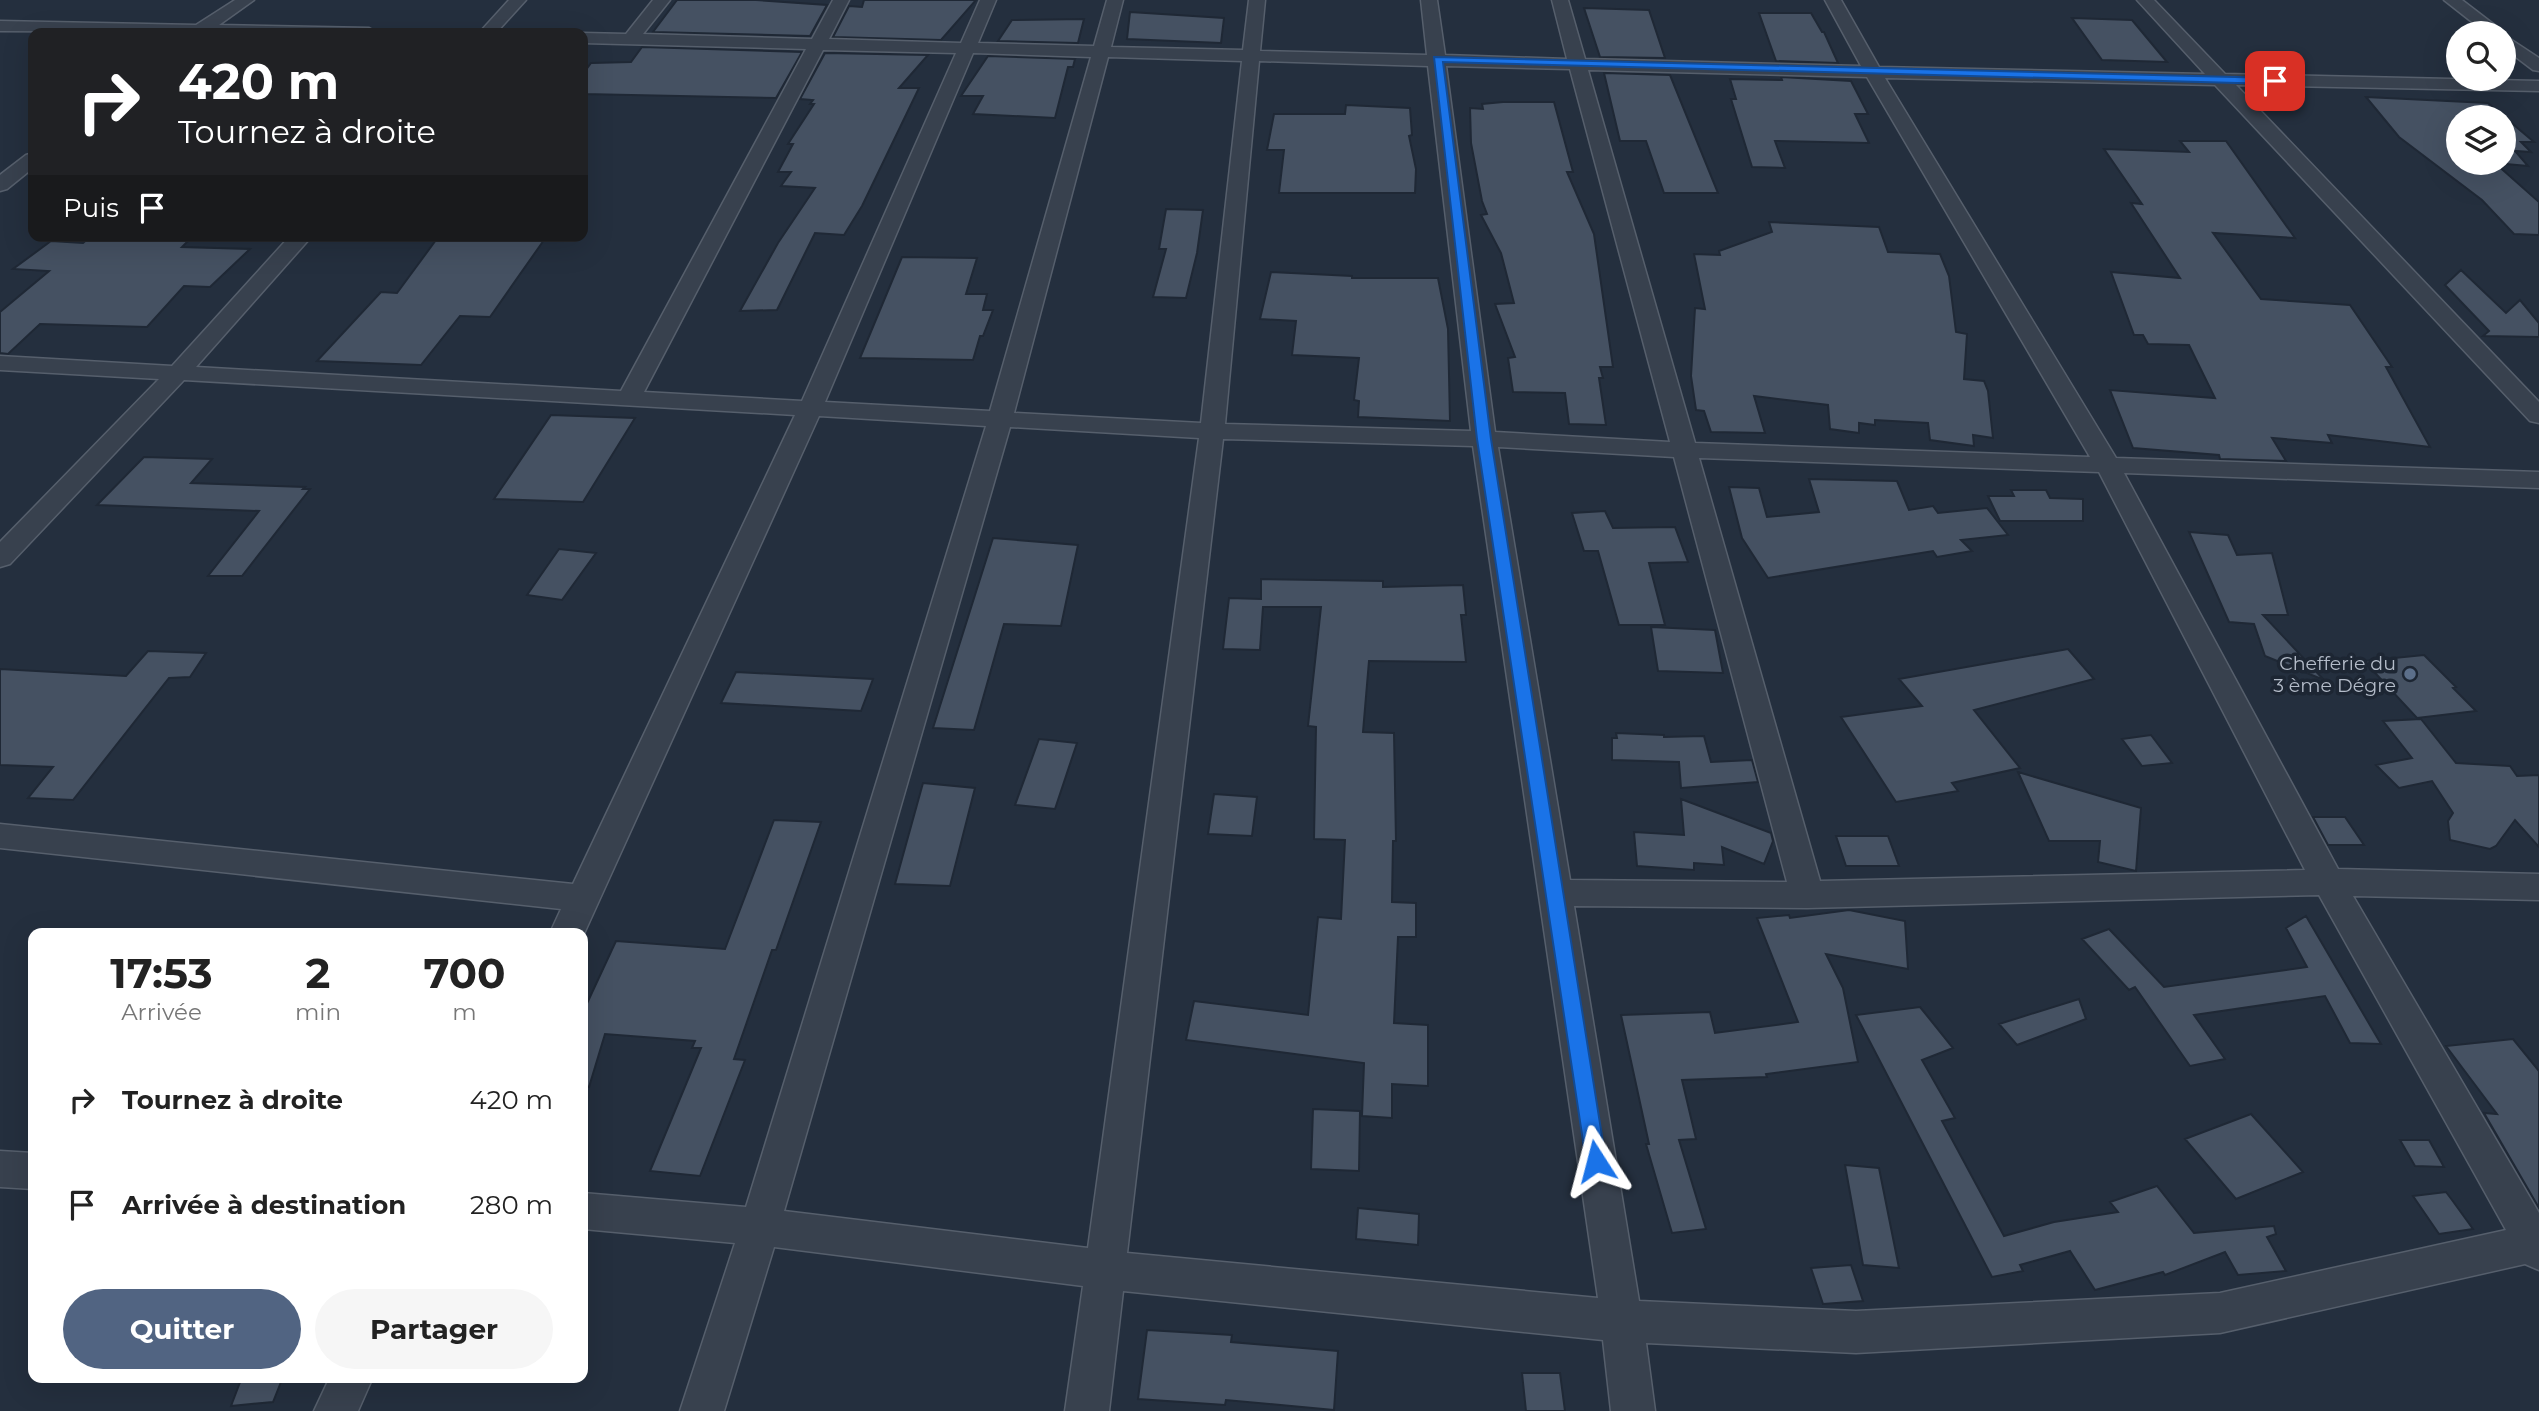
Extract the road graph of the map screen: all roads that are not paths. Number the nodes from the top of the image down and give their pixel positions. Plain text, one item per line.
1 (246, 0) edge
2 (518, 0) edge
3 (662, 0) edge
4 (841, 0) edge
5 (988, 0) edge
6 (1115, 0) edge
7 (1256, 0) edge
8 (1429, 0) edge
9 (1560, 0) edge
10 (1833, 0) edge
11 (2145, 0) edge
12 (2452, 0) edge
13 (2480, 21) edge
14 (0, 26) edge
15 (66, 28) edge
16 (203, 28) edge
17 (492, 28) edge
18 (588, 38) edge
19 (631, 39) junction
20 (818, 44) junction
21 (2516, 49) edge
22 (968, 50) junction
23 (1102, 52) junction
24 (1251, 56) junction
25 (1438, 59) junction
26 (1577, 63) junction
27 (2539, 66) edge
28 (1873, 72) junction
29 (2222, 80) junction
30 (2539, 86) edge
31 (28, 163) edge
32 (0, 185) edge
33 (297, 242) edge
34 (0, 363) edge
35 (177, 374) junction
36 (628, 400) junction
37 (810, 409) junction
38 (2539, 416) edge
39 (1000, 419) junction
40 (1212, 431) junction
41 (1484, 439) junction
42 (1684, 450) junction
43 (2107, 464) junction
44 (2539, 480) edge
45 (0, 558) edge
46 (0, 836) edge
47 (2328, 882) junction
48 (2539, 887) edge
49 (1554, 893) junction
50 (1807, 895) junction
51 (585, 898) junction
52 (570, 928) edge
53 (0, 1169) edge
54 (28, 1171) edge
55 (588, 1211) edge
56 (760, 1227) junction
57 (2537, 1247) edge
58 (1105, 1270) junction
59 (1622, 1321) junction
60 (349, 1383) edge
61 (336, 1411) edge
62 (702, 1411) edge
63 (1087, 1411) edge
64 (1633, 1411) edge

1 - 16 street
2 - 17 street
3 - 19 street
4 - 20 street
5 - 22 street
6 - 23 street
7 - 24 street
8 - 25 street
9 - 26 street
10 - 28 street
11 - 29 street
12 - 13 street
14 - 15 street
18 - 19 street
19 - 20 street
20 - 22 street
20 - 36 street
21 - 27 street
22 - 23 street
22 - 37 street
23 - 24 street
23 - 39 street
24 - 25 street
24 - 40 street
25 - 26 street
25 - 41 street
26 - 28 street
26 - 42 street
28 - 29 street
28 - 43 street
29 - 30 street
29 - 38 street
31 - 32 street
33 - 35 street
34 - 35 street
35 - 36 street
35 - 45 street
36 - 37 street
37 - 39 street
37 - 51 street
39 - 40 street
39 - 56 street
40 - 41 street
40 - 58 street
41 - 42 street
41 - 49 street
42 - 43 street
42 - 50 street
43 - 44 street
43 - 47 street
46 - 51 street
47 - 48 street
47 - 50 street
47 - 57 street
49 - 50 street
49 - 59 street
51 - 52 street
53 - 54 street
55 - 56 street
56 - 58 street
56 - 62 street
57 - 59 street
58 - 59 street
58 - 63 street
59 - 64 street
60 - 61 street

